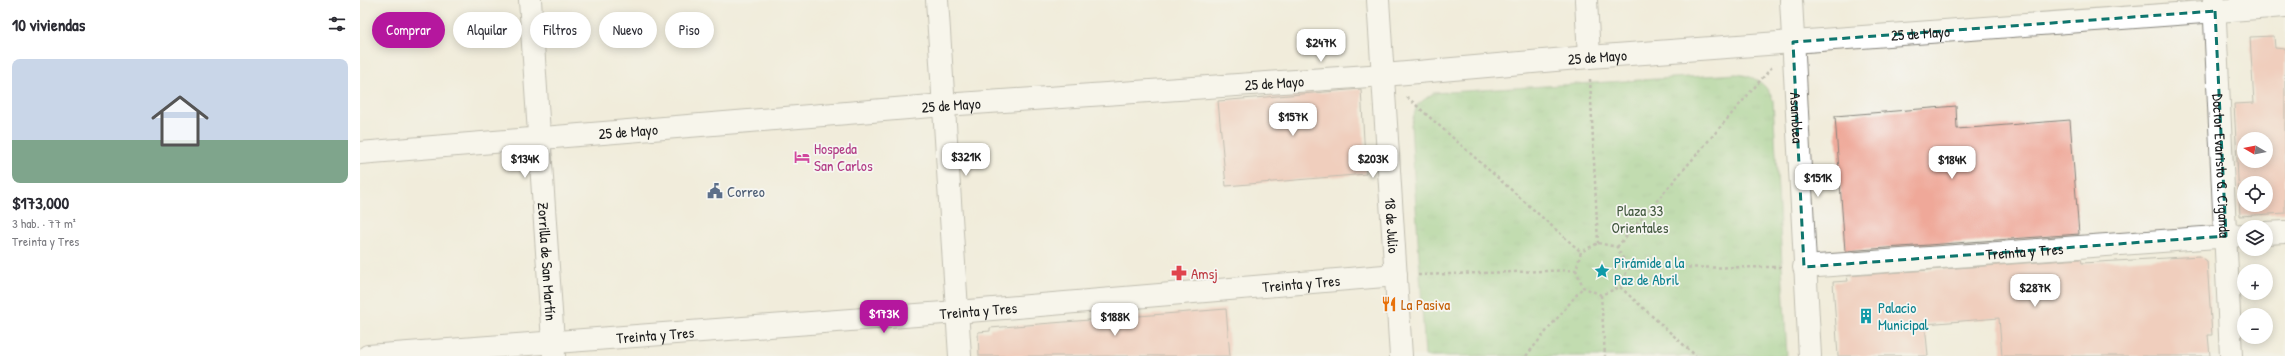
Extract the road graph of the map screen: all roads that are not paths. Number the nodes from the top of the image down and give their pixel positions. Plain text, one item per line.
1 (530, 0) edge
2 (937, 0) edge
3 (1378, 0) edge
4 (1586, 0) edge
5 (1791, 0) edge
6 (2214, 5) edge
7 (2285, 6) edge
8 (1793, 42) junction
9 (1589, 57) junction
10 (1384, 76) junction
11 (944, 105) junction
12 (539, 139) junction
13 (360, 153) edge
14 (2285, 232) edge
15 (2273, 233) edge
16 (2235, 236) edge
17 (1804, 267) junction
18 (1396, 275) junction
19 (957, 312) junction
20 (553, 349) edge
21 (368, 356) edge
22 (960, 356) edge
23 (1401, 356) edge
24 (1810, 356) edge
25 (2231, 356) edge

1 - 12 street, Zorrilla de San Martín
2 - 11 street
3 - 10 street, 18 de Julio
4 - 9 street
5 - 8 street, Asamblea
6 - 7 street, 25 de Mayo
6 - 8 street, 25 de Mayo
6 - 16 street, Doctor Evaristo G. Ciganda
8 - 9 street, 25 de Mayo
8 - 17 street, Asamblea
9 - 10 street, 25 de Mayo
10 - 11 street, 25 de Mayo
10 - 18 street, 18 de Julio
11 - 12 street, 25 de Mayo
11 - 19 street
12 - 13 street, 25 de Mayo
12 - 20 street, Zorrilla de San Martín
14 - 15 street
16 - 17 street, Treinta y Tres
16 - 25 street, Doctor Evaristo G. Ciganda
17 - 24 street, Asamblea
18 - 19 street, Treinta y Tres
18 - 23 street, 18 de Julio
19 - 20 street, Treinta y Tres
19 - 22 street
20 - 21 street, Treinta y Tres

